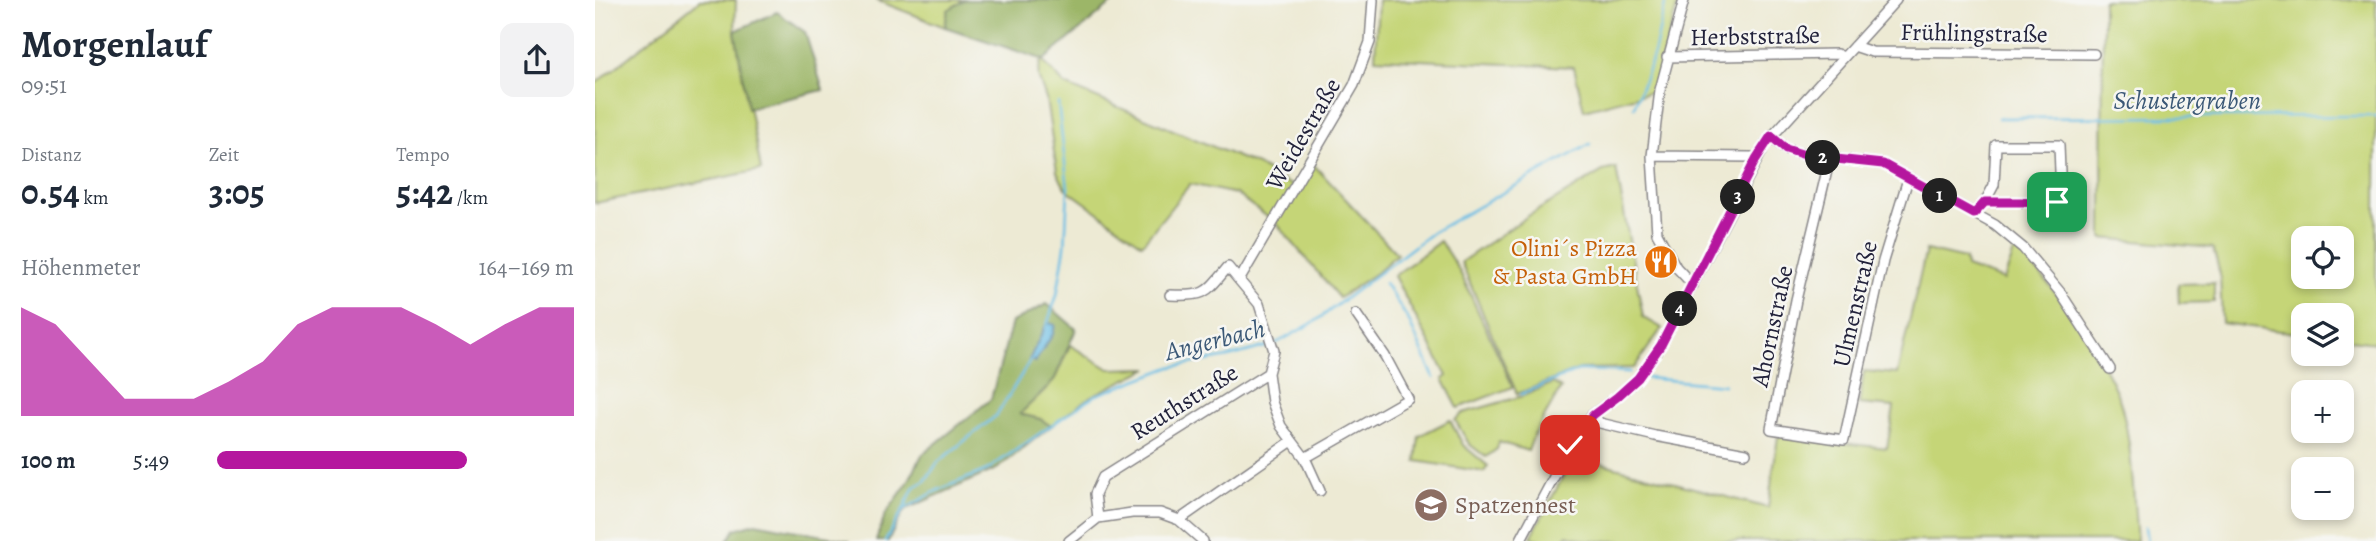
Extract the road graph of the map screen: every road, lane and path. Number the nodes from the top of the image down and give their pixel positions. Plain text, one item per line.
1 (1373, 0) edge
2 (1683, 0) edge
3 (1896, 0) edge
4 (1854, 46) junction
5 (2094, 54) dead end
6 (1667, 57) junction
7 (1843, 57) junction
8 (1771, 136) junction
9 (1652, 156) junction
10 (1756, 159) junction
11 (1830, 159) junction
12 (1908, 179) junction
13 (1985, 202) junction
14 (1974, 214) junction
15 (1240, 279) junction
16 (1693, 285) junction
17 (1170, 295) dead end
18 (1356, 314) dead end
19 (2110, 369) dead end
20 (1268, 373) junction
21 (1593, 415) junction
22 (1845, 440) joint
23 (1292, 441) junction
24 (1746, 453) dead end
25 (1304, 458) junction
26 (1320, 491) dead end
27 (1098, 518) junction
28 (1179, 520) junction
29 (1069, 541) edge
30 (1203, 541) edge
31 (1520, 541) edge

1 - 15 street, Weidestraße
2 - 6 street
3 - 4 street
4 - 5 street, Frühlingstraße
4 - 7 street
6 - 7 street, Herbststraße
6 - 9 street
7 - 8 street
8 - 10 street
8 - 11 street
9 - 10 street
9 - 16 street
10 - 16 street
11 - 12 street
11 - 22 street, Ahornstraße
12 - 14 street
12 - 22 street, Ulmenstraße
13 - 13 street
13 - 14 street
14 - 19 street
15 - 17 street
15 - 20 street, Reuthstraße
16 - 21 street
18 - 25 street
20 - 23 street
20 - 27 street, Reuthstraße
21 - 24 street
21 - 31 street
23 - 25 street
23 - 28 street
25 - 26 street
27 - 28 street
27 - 29 street
28 - 30 street

